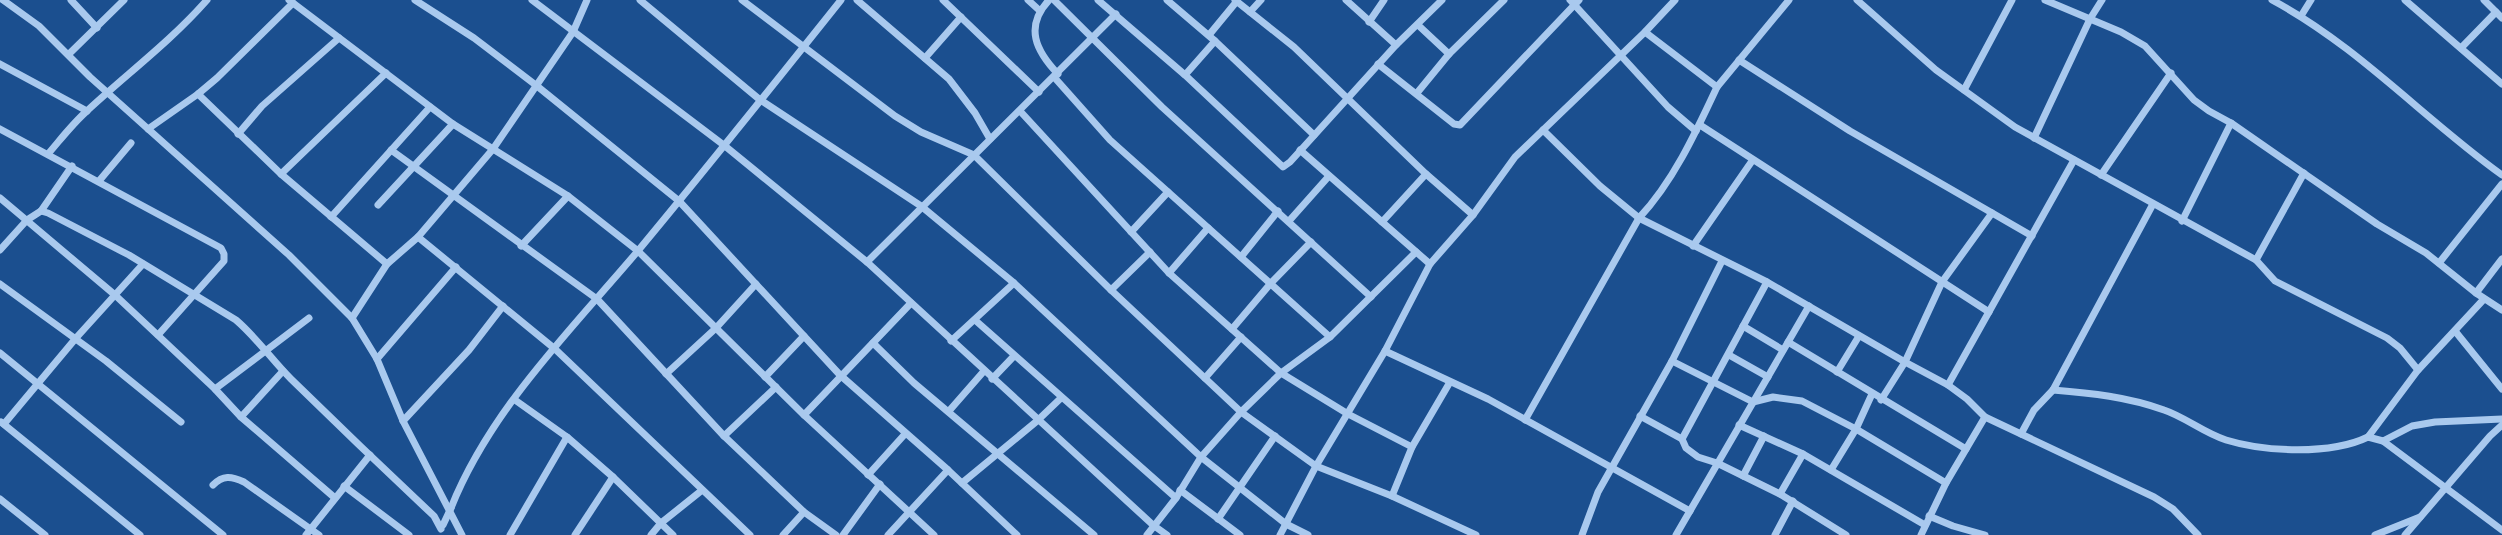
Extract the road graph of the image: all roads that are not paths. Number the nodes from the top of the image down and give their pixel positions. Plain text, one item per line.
1 (3, 0) edge
2 (71, 0) edge
3 (124, 0) edge
4 (207, 0) edge
5 (415, 0) edge
6 (532, 0) edge
7 (587, 0) edge
8 (640, 0) edge
9 (742, 0) edge
10 (841, 0) edge
11 (857, 0) edge
12 (943, 0) edge
13 (1028, 0) edge
14 (1049, 0) edge
15 (1054, 0) edge
16 (1098, 0) edge
17 (1167, 0) edge
18 (1261, 0) edge
19 (1346, 0) edge
20 (1384, 0) edge
21 (1503, 0) edge
22 (1675, 0) edge
23 (1789, 0) edge
24 (1857, 0) edge
25 (2012, 0) edge
26 (2045, 0) edge
27 (2102, 0) edge
28 (2272, 0) edge
29 (2311, 0) edge
30 (2405, 0) edge
31 (2484, 0) edge
32 (291, 1) edge
33 (1236, 1) edge
34 (1440, 1) edge
35 (1575, 1) edge
36 (1039, 10) junction
37 (1250, 12) junction
38 (1116, 15) junction
39 (2499, 15) edge
40 (2301, 16) junction
41 (961, 17) junction
42 (2090, 19) junction
43 (1369, 22) junction
44 (1418, 25) junction
45 (97, 28) junction
46 (573, 32) junction
47 (1644, 33) junction
48 (339, 38) junction
49 (1212, 38) junction
50 (1094, 39) junction
51 (1396, 44) junction
52 (804, 47) junction
53 (2461, 48) junction
54 (69, 54) junction
55 (1449, 54) junction
56 (1620, 56) junction
57 (925, 58) junction
58 (1739, 61) junction
59 (0, 64) edge
60 (1378, 64) junction
61 (386, 73) junction
62 (2171, 73) junction
63 (1185, 75) junction
64 (1056, 76) junction
65 (2502, 84) edge
66 (537, 86) junction
67 (1717, 87) junction
68 (1964, 90) junction
69 (1039, 92) junction
70 (108, 93) junction
71 (1417, 93) junction
72 (198, 94) junction
73 (1347, 97) junction
74 (759, 99) junction
75 (430, 107) junction
76 (87, 111) junction
77 (1020, 111) junction
78 (2231, 123) junction
79 (453, 124) junction
80 (1698, 128) junction
81 (0, 129) edge
82 (148, 129) junction
83 (1543, 130) junction
84 (238, 134) junction
85 (1314, 135) junction
86 (2034, 138) junction
87 (990, 139) junction
88 (131, 143) dead end
89 (725, 146) junction
90 (493, 149) junction
91 (391, 150) junction
92 (1300, 150) junction
93 (48, 154) junction
94 (974, 155) junction
95 (2074, 160) junction
96 (1752, 161) junction
97 (72, 166) junction
98 (412, 167) junction
99 (2304, 173) junction
100 (281, 174) junction
101 (1426, 174) junction
102 (2101, 175) junction
103 (1329, 176) junction
104 (2502, 176) edge
105 (99, 181) junction
106 (2502, 184) edge
107 (1168, 192) junction
108 (453, 194) junction
109 (568, 196) junction
110 (0, 198) edge
111 (679, 201) junction
112 (378, 205) dead end
113 (2153, 205) junction
114 (921, 206) junction
115 (41, 211) junction
116 (1278, 211) junction
117 (1992, 213) junction
118 (1472, 215) junction
119 (331, 217) junction
120 (1639, 218) junction
121 (27, 220) junction
122 (1289, 221) junction
123 (2182, 221) junction
124 (1382, 222) junction
125 (1208, 228) junction
126 (1131, 232) junction
127 (2032, 236) junction
128 (418, 237) junction
129 (1311, 242) junction
130 (521, 246) junction
131 (1693, 246) junction
132 (0, 250) edge
133 (638, 251) junction
134 (1150, 252) junction
135 (1416, 252) junction
136 (1241, 257) junction
137 (2502, 259) edge
138 (2256, 260) junction
139 (1722, 261) junction
140 (867, 262) junction
141 (2438, 263) junction
142 (143, 264) junction
143 (387, 264) junction
144 (1430, 264) junction
145 (456, 267) junction
146 (1169, 273) junction
147 (1767, 282) junction
148 (1942, 282) junction
149 (1014, 283) junction
150 (0, 284) edge
151 (756, 284) junction
152 (1271, 284) junction
153 (1111, 290) junction
154 (2476, 293) junction
155 (115, 295) junction
156 (195, 296) junction
157 (1371, 297) junction
158 (597, 299) junction
159 (2484, 299) junction
160 (911, 303) junction
161 (503, 306) junction
162 (1808, 306) junction
163 (2502, 310) edge
164 (1989, 312) junction
165 (309, 317) dead end
166 (352, 318) junction
167 (975, 320) junction
168 (1743, 326) junction
169 (716, 328) junction
170 (1232, 329) junction
171 (2455, 331) junction
172 (158, 335) junction
173 (804, 336) junction
174 (1859, 336) junction
175 (1241, 337) junction
176 (1330, 337) junction
177 (76, 338) junction
178 (951, 341) junction
179 (873, 343) junction
180 (1786, 346) junction
181 (555, 349) junction
182 (266, 350) junction
183 (1385, 351) junction
184 (0, 353) edge
185 (1729, 355) junction
186 (1014, 356) junction
187 (377, 359) junction
188 (1672, 361) junction
189 (1905, 362) junction
190 (2418, 370) junction
191 (283, 371) junction
192 (984, 371) junction
193 (1838, 372) junction
194 (1281, 373) junction
195 (666, 374) junction
196 (840, 375) junction
197 (765, 377) junction
198 (1205, 377) junction
199 (1768, 377) junction
200 (992, 379) junction
201 (1450, 382) junction
202 (1713, 383) junction
203 (37, 385) junction
204 (1948, 385) junction
205 (776, 387) junction
206 (215, 388) junction
207 (2502, 389) edge
208 (2053, 390) junction
209 (1872, 394) junction
210 (1061, 398) junction
211 (515, 400) junction
212 (1881, 400) junction
213 (1754, 402) junction
214 (949, 411) junction
215 (1241, 412) junction
216 (1348, 414) junction
217 (804, 415) junction
218 (1640, 416) junction
219 (242, 417) junction
220 (1984, 417) junction
221 (1525, 419) junction
222 (2502, 419) edge
223 (403, 421) junction
224 (1037, 421) junction
225 (181, 422) dead end
226 (2, 423) edge
227 (1739, 425) junction
228 (2502, 425) edge
229 (1856, 429) junction
230 (905, 434) junction
231 (2021, 434) junction
232 (724, 436) junction
233 (1275, 436) junction
234 (1764, 436) junction
235 (567, 437) junction
236 (2368, 437) junction
237 (1682, 439) junction
238 (2383, 441) junction
239 (1412, 447) junction
240 (1966, 449) junction
241 (999, 453) junction
242 (1804, 454) junction
243 (370, 455) junction
244 (1202, 457) junction
245 (1717, 463) junction
246 (1316, 466) junction
247 (1613, 468) junction
248 (1831, 470) junction
249 (948, 471) junction
250 (868, 475) junction
251 (1743, 476) junction
252 (612, 477) junction
253 (961, 483) junction
254 (1946, 483) junction
255 (880, 484) junction
256 (213, 485) dead end
257 (344, 486) junction
258 (2446, 486) junction
259 (1239, 489) junction
260 (701, 491) junction
261 (1178, 494) junction
262 (1780, 494) junction
263 (1392, 496) junction
264 (335, 498) junction
265 (0, 499) edge
266 (1793, 501) junction
267 (909, 511) junction
268 (1690, 511) junction
269 (804, 512) junction
270 (1929, 516) junction
271 (2421, 516) junction
272 (1219, 519) junction
273 (661, 523) junction
274 (1286, 524) junction
275 (1153, 525) junction
276 (1925, 525) junction
277 (441, 530) edge
278 (2502, 530) edge
279 (309, 532) edge
280 (45, 535) edge
281 (140, 535) edge
282 (223, 535) edge
283 (319, 535) edge
284 (409, 535) edge
285 (461, 535) edge
286 (510, 535) edge
287 (575, 535) edge
288 (651, 535) edge
289 (673, 535) edge
290 (750, 535) edge
291 (783, 535) edge
292 (835, 535) edge
293 (843, 535) edge
294 (888, 535) edge
295 (934, 535) edge
296 (1017, 535) edge
297 (1094, 535) edge
298 (1147, 535) edge
299 (1167, 535) edge
300 (1240, 535) edge
301 (1280, 535) edge
302 (1308, 535) edge
303 (1476, 535) edge
304 (1582, 535) edge
305 (1676, 535) edge
306 (1775, 535) edge
307 (1846, 535) edge
308 (1921, 535) edge
309 (1985, 535) edge
310 (2199, 535) edge
311 (2375, 535) edge
312 (2405, 535) edge

1 - 54 street
2 - 45 street
3 - 45 street
4 - 70 street
5 - 66 street
6 - 46 street
7 - 46 street
8 - 74 street
9 - 52 street
10 - 52 street
11 - 57 street
12 - 41 street
13 - 36 street
14 - 36 street
15 - 50 street
16 - 38 street
17 - 49 street
18 - 37 street
19 - 43 street
20 - 43 street
21 - 55 street
22 - 47 street
23 - 58 street
24 - 68 street
25 - 68 street
26 - 42 street
27 - 42 street
28 - 40 street
29 - 40 street
30 - 53 street
31 - 39 street
32 - 48 street
32 - 72 street
33 - 37 street
33 - 49 street
34 - 44 street
35 - 56 street
35 - 71 street
36 - 64 street
37 - 73 street
38 - 50 street
38 - 63 street
39 - 53 street
40 - 104 street
41 - 57 street
41 - 69 street
42 - 62 street
42 - 86 street
43 - 51 street
44 - 51 street
44 - 55 street
45 - 54 street
46 - 66 street
46 - 89 street
47 - 56 street
47 - 67 street
48 - 61 street
48 - 84 street
49 - 63 street
49 - 85 street
50 - 64 street
50 - 116 street
51 - 60 street
52 - 74 street
52 - 94 street
53 - 65 street
54 - 70 street
55 - 71 street
56 - 80 street
56 - 83 street
57 - 87 street
58 - 67 street
58 - 117 street
59 - 76 street
60 - 71 street
60 - 73 street
61 - 75 street
61 - 100 street
62 - 78 street
62 - 102 street
63 - 92 street
64 - 69 street
64 - 107 street
66 - 90 street
66 - 111 street
67 - 80 street
68 - 86 street
69 - 77 street
70 - 76 street
70 - 82 street
72 - 82 street
72 - 84 street
73 - 85 street
73 - 101 street
74 - 89 street
74 - 114 street
75 - 79 street
75 - 91 street
76 - 93 street
77 - 87 street
77 - 126 street
78 - 99 street
78 - 123 street
79 - 90 street
79 - 98 street
80 - 96 street
80 - 120 street
81 - 93 street
82 - 166 street
83 - 118 street
83 - 120 street
84 - 100 street
85 - 92 street
86 - 95 street
87 - 94 street
88 - 105 street
89 - 111 street
89 - 140 street
90 - 108 street
90 - 109 street
91 - 98 street
91 - 119 street
92 - 103 street
93 - 97 street
94 - 114 street
94 - 153 street
95 - 102 street
95 - 127 street
96 - 131 street
96 - 148 street
97 - 105 street
97 - 115 street
98 - 108 street
98 - 112 street
99 - 138 street
99 - 141 street
100 - 119 street
101 - 118 street
101 - 124 street
102 - 113 street
103 - 122 street
103 - 124 street
105 - 156 street
106 - 141 street
107 - 125 street
107 - 126 street
108 - 128 street
108 - 130 street
109 - 130 street
109 - 133 street
110 - 121 street
111 - 133 street
111 - 151 street
113 - 123 street
113 - 208 street
114 - 140 street
114 - 149 street
115 - 121 street
115 - 142 street
116 - 122 street
116 - 136 street
117 - 127 street
117 - 148 street
118 - 144 street
119 - 143 street
120 - 131 street
120 - 221 street
121 - 132 street
121 - 155 street
122 - 129 street
123 - 138 street
124 - 135 street
125 - 136 street
125 - 146 street
126 - 134 street
127 - 164 street
128 - 143 street
128 - 145 street
129 - 152 street
129 - 157 street
130 - 158 street
131 - 139 street
133 - 158 street
133 - 169 street
134 - 146 street
134 - 153 street
135 - 144 street
135 - 157 street
136 - 152 street
137 - 154 street
138 - 190 street
139 - 147 street
139 - 188 street
140 - 160 street
141 - 154 street
142 - 155 street
142 - 156 street
143 - 166 street
144 - 183 street
145 - 161 street
145 - 187 street
146 - 170 street
147 - 162 street
147 - 168 street
148 - 164 street
148 - 189 street
149 - 167 street
149 - 244 street
150 - 177 street
151 - 169 street
151 - 173 street
152 - 170 street
152 - 176 street
153 - 198 street
154 - 159 street
155 - 172 street
155 - 177 street
156 - 172 street
156 - 182 street
157 - 176 street
158 - 181 street
158 - 195 street
159 - 163 street
159 - 171 street
160 - 178 street
160 - 179 street
161 - 181 street
161 - 223 street
162 - 174 street
162 - 180 street
164 - 204 street
165 - 182 street
166 - 187 street
167 - 178 street
167 - 186 street
168 - 180 street
168 - 185 street
169 - 195 street
169 - 197 street
170 - 175 street
171 - 190 street
171 - 207 street
172 - 206 street
173 - 196 street
173 - 197 street
174 - 189 street
174 - 193 street
175 - 194 street
175 - 198 street
176 - 194 street
177 - 203 street
177 - 225 street
178 - 192 street
179 - 196 street
179 - 214 street
180 - 193 street
180 - 199 street
181 - 211 street
181 - 260 street
182 - 191 street
182 - 206 street
183 - 201 street
183 - 216 street
184 - 203 street
185 - 199 street
185 - 202 street
186 - 200 street
186 - 210 street
187 - 223 street
188 - 202 street
188 - 218 street
189 - 204 street
189 - 212 street
190 - 236 street
191 - 219 street
191 - 243 street
192 - 200 street
192 - 214 street
193 - 209 street
194 - 215 street
194 - 216 street
195 - 232 street
196 - 217 street
196 - 230 street
197 - 205 street
198 - 215 street
199 - 213 street
200 - 224 street
201 - 221 street
201 - 239 street
202 - 213 street
202 - 237 street
203 - 226 street
203 - 282 street
204 - 220 street
205 - 217 street
205 - 232 street
206 - 219 street
208 - 231 street
208 - 236 street
209 - 212 street
209 - 229 street
210 - 224 street
210 - 261 street
211 - 235 street
211 - 277 street, bridge
212 - 240 street
213 - 227 street
213 - 229 street
214 - 241 street
215 - 233 street
215 - 244 street
216 - 239 street
216 - 246 street
217 - 250 street
218 - 237 street
218 - 247 street
219 - 264 street
220 - 231 street
220 - 240 street
221 - 247 street
222 - 238 street
223 - 285 street
224 - 241 street
224 - 275 street
226 - 281 street
227 - 234 street
227 - 245 street
228 - 258 street
229 - 248 street
229 - 254 street
230 - 249 street
230 - 250 street
231 - 310 street
232 - 269 street
233 - 246 street
233 - 259 street
234 - 242 street
234 - 251 street
235 - 252 street
235 - 286 street
236 - 238 street
237 - 245 street
238 - 258 street
239 - 263 street
240 - 254 street
241 - 253 street
241 - 297 street
242 - 248 street
242 - 262 street
243 - 257 street
243 - 277 street
244 - 259 street
244 - 261 street
245 - 251 street
245 - 268 street
246 - 263 street
246 - 274 street
247 - 268 street
247 - 304 street
248 - 276 street
249 - 253 street
249 - 267 street
250 - 255 street
251 - 262 street
252 - 273 street
252 - 287 street
253 - 296 street
254 - 270 street
255 - 267 street
255 - 293 street
256 - 279 street
257 - 264 street
257 - 284 street
258 - 271 street
258 - 278 street
259 - 272 street
259 - 274 street
260 - 273 street
260 - 290 street
261 - 272 street
261 - 275 street
262 - 266 street
263 - 303 street
264 - 279 street
265 - 280 street
266 - 306 street
266 - 307 street
267 - 294 street
267 - 295 street
268 - 305 street
269 - 291 street
269 - 292 street
270 - 276 street
270 - 309 street
271 - 311 street
271 - 312 street
272 - 300 street
273 - 288 street
273 - 289 street
274 - 301 street
274 - 302 street
275 - 298 street
275 - 299 street
276 - 308 street
279 - 283 street

